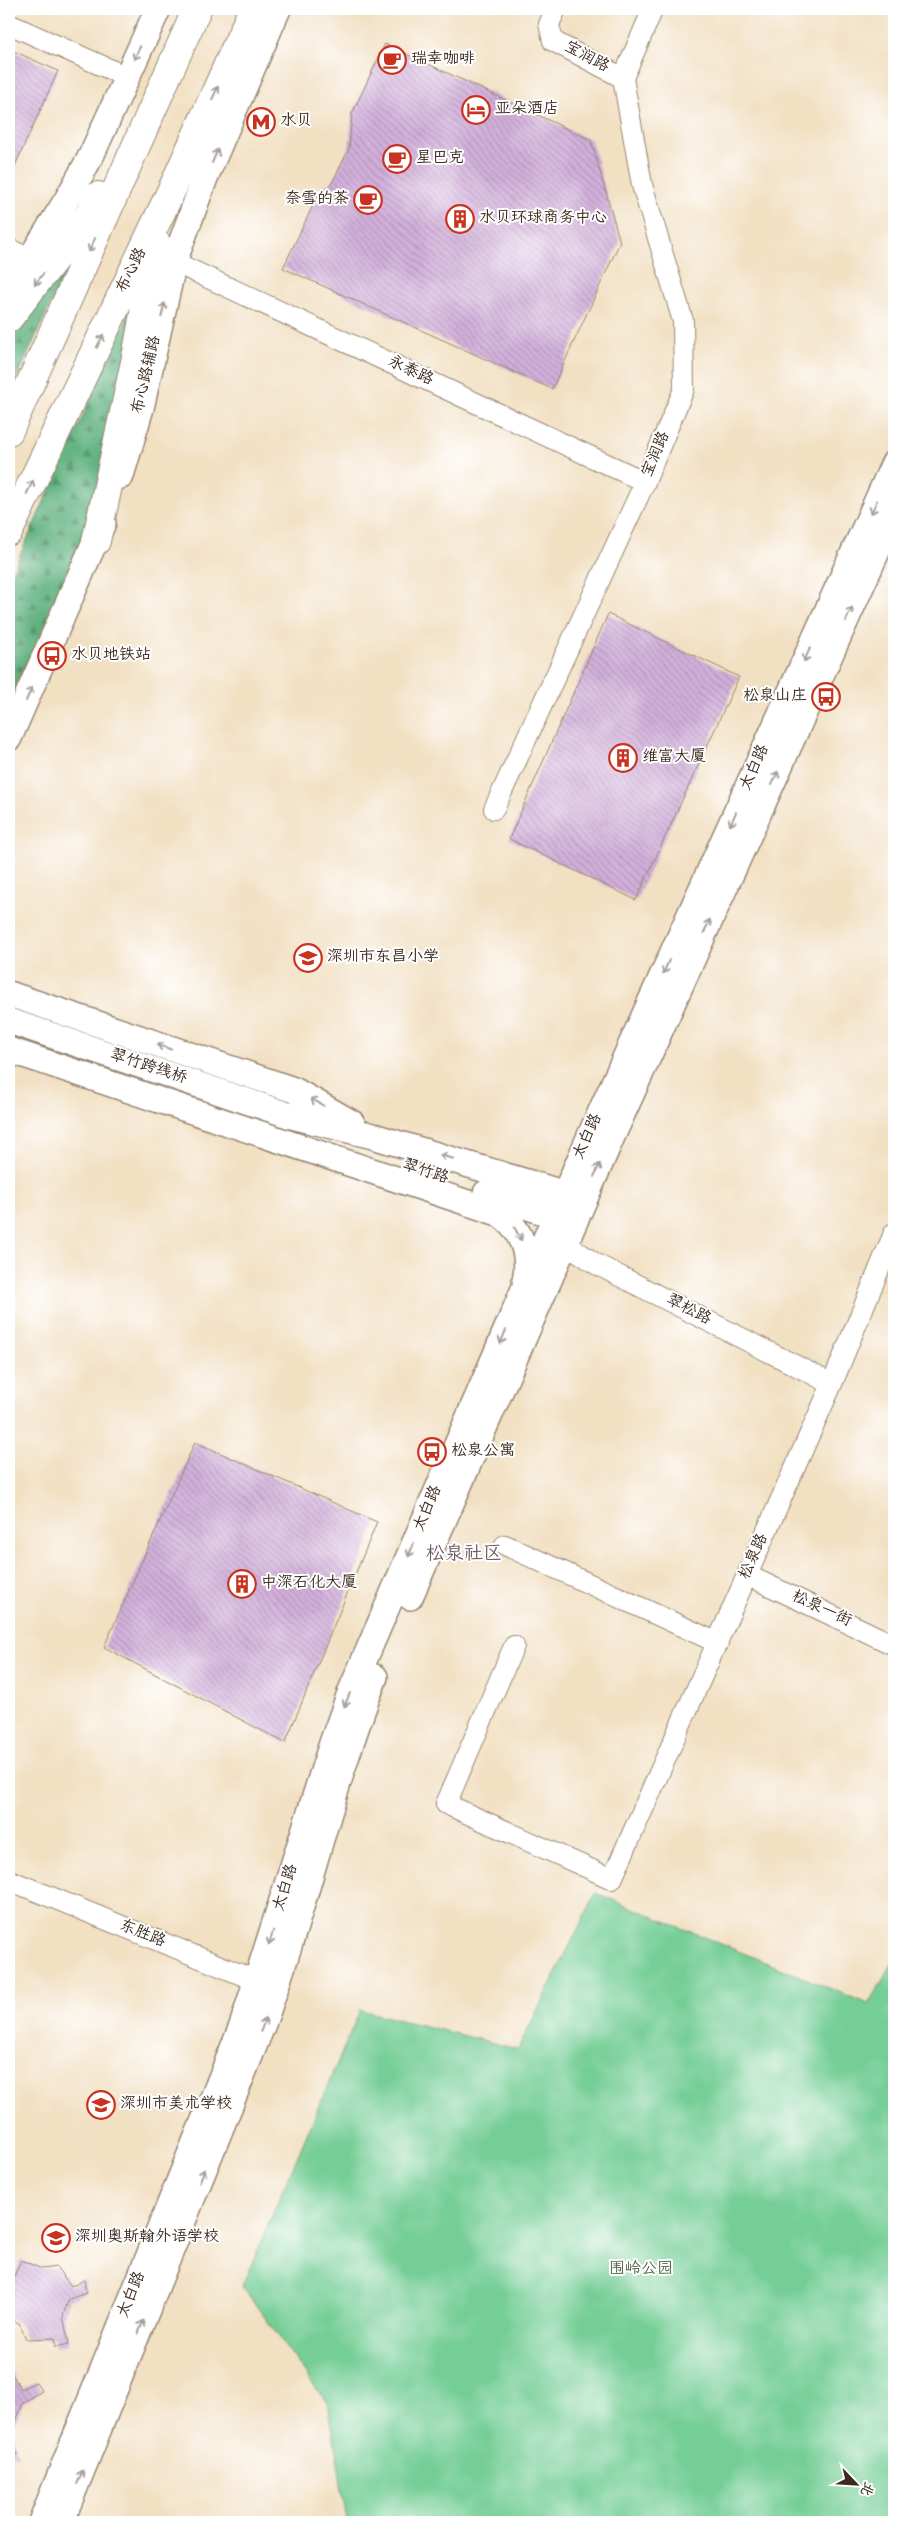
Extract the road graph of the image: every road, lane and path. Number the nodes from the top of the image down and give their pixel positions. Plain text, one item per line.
1 (158, 9) edge
2 (252, 9) edge
3 (278, 9) edge
4 (556, 9) edge
5 (653, 9) edge
6 (197, 10) edge
7 (9, 24) edge
8 (127, 76) junction
9 (622, 78) junction
10 (174, 185) junction
11 (19, 253) edge
12 (174, 262) junction
13 (9, 293) edge
14 (9, 318) edge
15 (9, 431) edge
16 (894, 463) edge
17 (645, 482) junction
18 (894, 514) edge
19 (9, 531) edge
20 (96, 541) junction
21 (9, 738) edge
22 (494, 809) dead end
23 (9, 994) edge
24 (9, 1021) edge
25 (9, 1037) edge
26 (9, 1050) edge
27 (286, 1121) junction
28 (373, 1136) junction
29 (318, 1154) junction
30 (562, 1219) junction
31 (894, 1233) edge
32 (523, 1292) junction
33 (832, 1384) junction
34 (505, 1545) dead end
35 (747, 1575) junction
36 (718, 1643) junction
37 (894, 1645) edge
38 (514, 1646) dead end
39 (9, 1880) edge
40 (267, 1985) junction
41 (41, 2522) edge
42 (61, 2522) edge

1 -> 8 main road
10 -> 2 highway, 布心路
12 -> 3 main road, 布心路辅路
4 - 9 street, 宝润路
5 - 9 street, 宝润路
6 -> 14 highway
6 -> 15 highway
7 - 8 street
8 - 11 main road
9 - 17 street, 宝润路
19 -> 10 highway, 布心路
10 - 20 highway
11 - 13 main road
12 - 17 street, 永泰路
20 -> 12 main road, 布心路辅路
16 -> 30 main road, 太白路
17 - 22 street, 宝润路
30 -> 18 main road, 太白路
21 -> 20 main road, 布心路辅路
28 -> 23 main road
24 - 27 main road, 翠竹跨线桥
25 - 27 main road, 翠竹跨线桥
26 - 29 main road
27 - 28 main road, 翠竹路
27 - 29 main road, 翠竹路
27 - 30 main road, 翠竹路
30 -> 28 main road, 翠竹路
29 -> 32 main road, 翠竹路
30 - 32 main road, 太白路
30 - 33 street, 翠松路
30 - 40 main road, 太白路
31 - 33 street, 松泉路
32 -> 40 main road, 太白路
33 - 35 street, 松泉路
34 - 36 street
35 - 36 street, 松泉路
35 - 37 street, 松泉一街
36 - 38 street, 松泉路
39 - 40 street, 东胜路
40 - 41 main road, 太白路
42 -> 40 main road, 太白路

